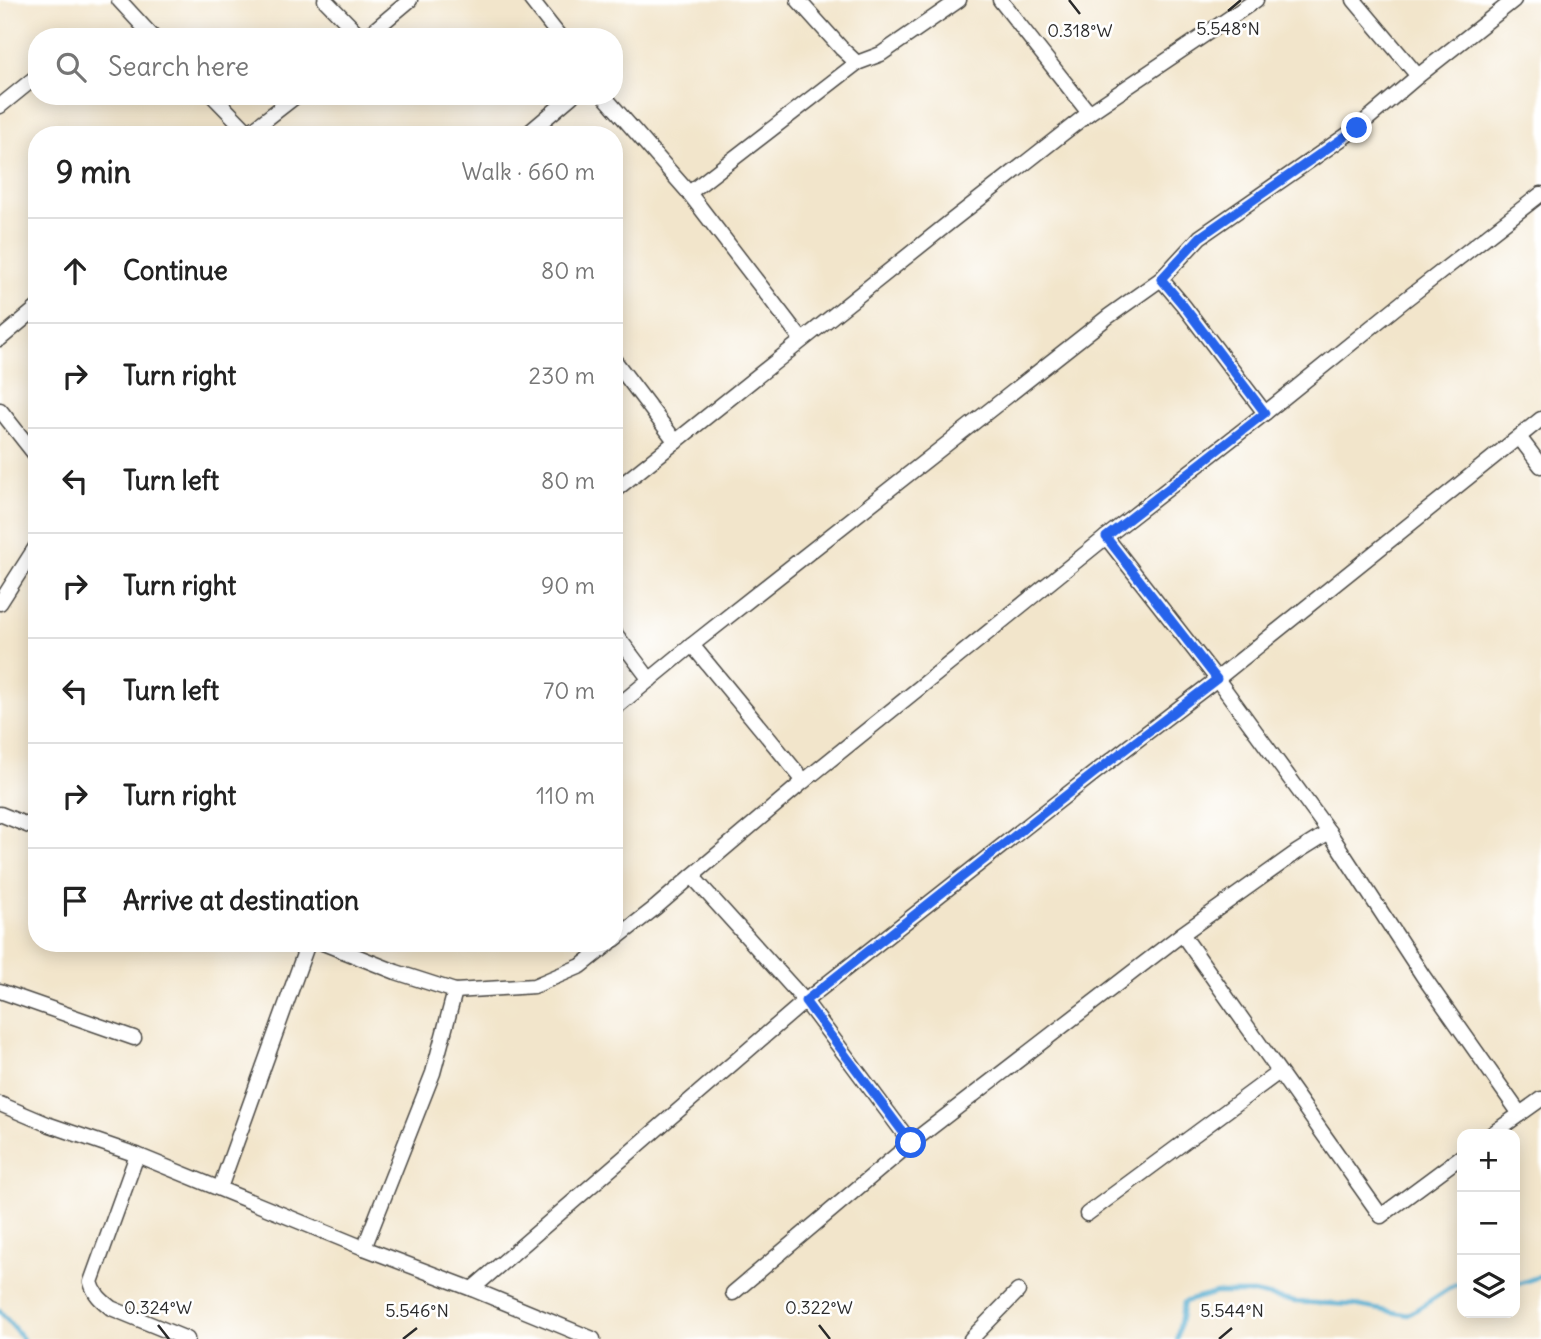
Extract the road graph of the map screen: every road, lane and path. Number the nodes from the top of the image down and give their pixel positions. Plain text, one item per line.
1 (119, 0) edge
2 (326, 0) edge
3 (410, 0) edge
4 (531, 0) edge
5 (798, 0) edge
6 (959, 0) edge
7 (1000, 0) edge
8 (1256, 0) edge
9 (1354, 0) edge
10 (1514, 0) edge
11 (145, 28) edge
12 (355, 28) edge
13 (375, 28) edge
14 (553, 28) edge
15 (857, 62) junction
16 (1418, 76) junction
17 (28, 83) edge
18 (221, 105) edge
19 (285, 105) edge
20 (561, 105) edge
21 (612, 105) edge
22 (0, 106) edge
23 (1089, 113) junction
24 (241, 126) edge
25 (258, 126) edge
26 (537, 126) edge
27 (688, 193) junction
28 (1541, 194) edge
29 (1161, 279) junction
30 (28, 316) edge
31 (0, 339) edge
32 (802, 340) junction
33 (623, 372) edge
34 (0, 410) edge
35 (1265, 413) junction
36 (1541, 419) edge
37 (1519, 437) junction
38 (676, 442) junction
39 (28, 446) edge
40 (1541, 466) edge
41 (623, 484) edge
42 (1106, 537) junction
43 (28, 559) edge
44 (0, 603) edge
45 (623, 644) edge
46 (692, 645) junction
47 (1217, 679) junction
48 (650, 680) junction
49 (623, 702) edge
50 (804, 781) junction
51 (0, 814) edge
52 (28, 825) edge
53 (1329, 832) junction
54 (692, 876) junction
55 (623, 933) edge
56 (1182, 934) junction
57 (305, 952) edge
58 (346, 952) edge
59 (599, 952) edge
60 (0, 991) edge
61 (455, 991) junction
62 (805, 1001) junction
63 (134, 1038) dead end
64 (1279, 1072) junction
65 (1541, 1099) edge
66 (0, 1104) edge
67 (1520, 1114) junction
68 (1499, 1129) edge
69 (911, 1143) junction
70 (137, 1155) junction
71 (1457, 1160) edge
72 (220, 1188) junction
73 (1087, 1214) dead end
74 (364, 1248) junction
75 (472, 1289) junction
76 (1018, 1291) dead end
77 (733, 1293) dead end
78 (187, 1339) edge
79 (593, 1339) edge
80 (971, 1339) edge

1 - 11 street
2 - 12 street
3 - 13 street
4 - 14 street
5 - 15 street
6 - 15 street
7 - 23 street
8 - 23 street
9 - 16 street
10 - 16 street
15 - 27 street
16 - 29 street
17 - 22 street
18 - 24 street
19 - 25 street
20 - 26 street
21 - 27 street
23 - 32 street
27 - 32 street
28 - 35 street
29 - 35 street
29 - 46 street
30 - 31 street
32 - 38 street
33 - 38 street
34 - 39 street
35 - 42 street
36 - 37 street
37 - 40 street
37 - 47 street
38 - 41 street
42 - 47 street
42 - 50 street
43 - 44 street
45 - 48 street
46 - 48 street
46 - 50 street
47 - 53 street
47 - 62 street
48 - 49 street
50 - 54 street
51 - 52 street
53 - 56 street
53 - 67 street
54 - 55 street
54 - 62 street
56 - 64 street
56 - 69 street
57 - 72 street
58 - 61 street
59 - 61 street
60 - 63 street
61 - 74 street
62 - 69 street
62 - 75 street
64 - 71 street
64 - 73 street
65 - 67 street
66 - 70 street
67 - 68 street
69 - 77 street
70 - 72 street
70 - 78 street
72 - 74 street
74 - 75 street
75 - 79 street
76 - 80 street

